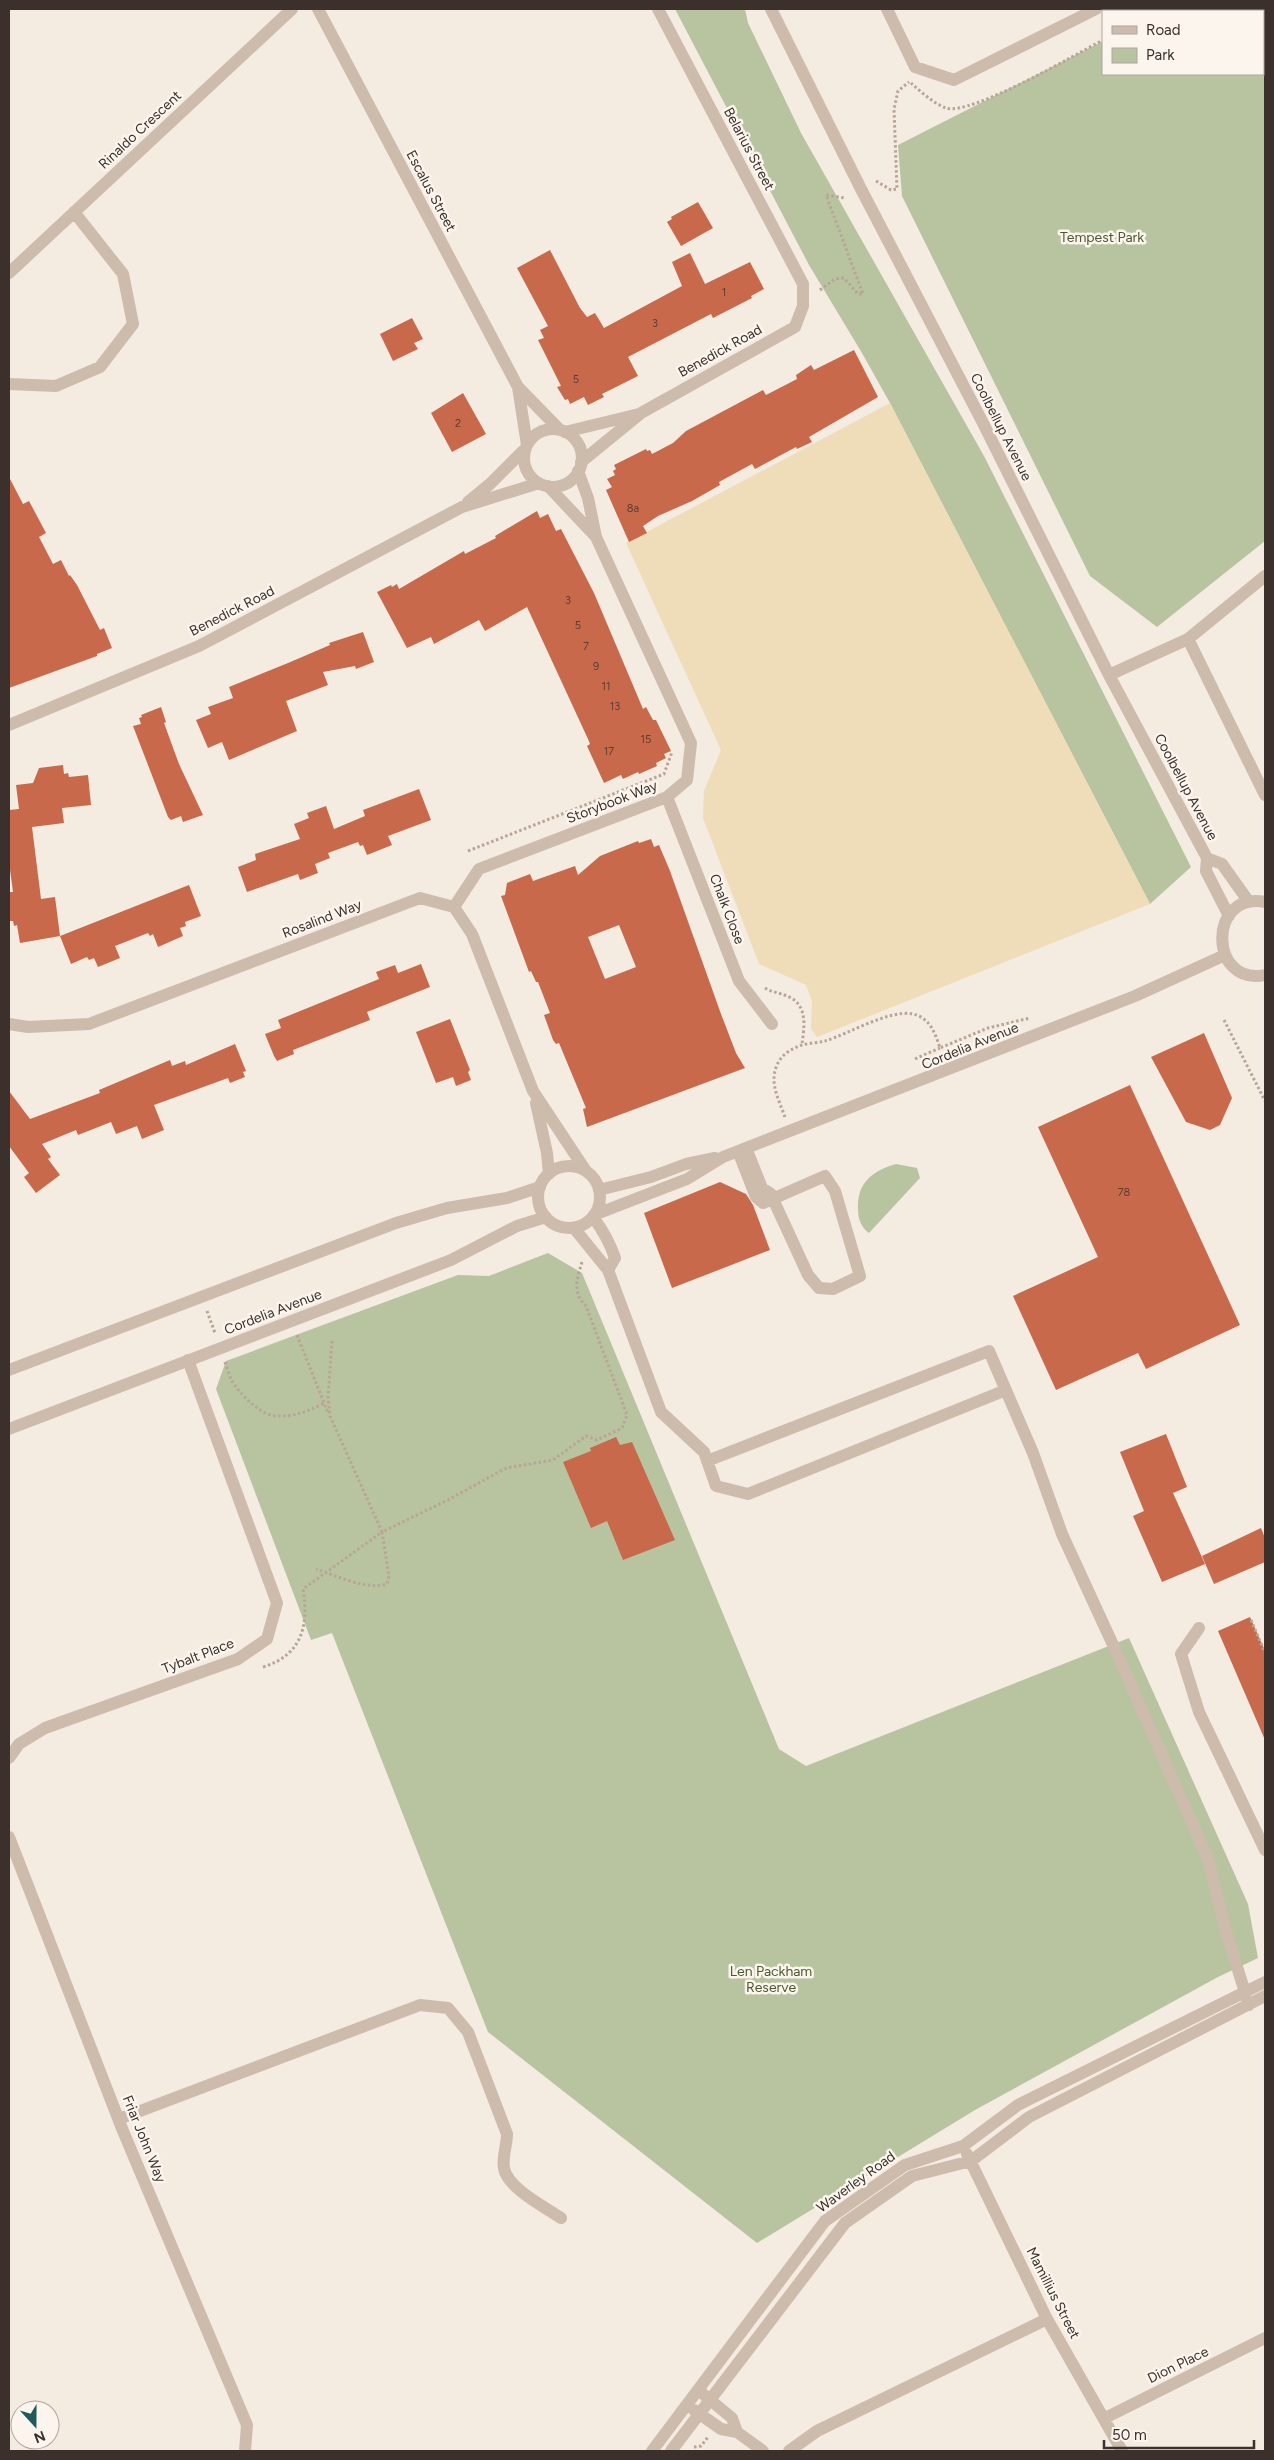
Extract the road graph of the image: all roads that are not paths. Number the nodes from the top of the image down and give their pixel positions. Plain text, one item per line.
1 (292, 9) edge
2 (318, 9) edge
3 (658, 9) edge
4 (771, 9) edge
5 (887, 9) edge
6 (1096, 9) edge
7 (74, 212) junction
8 (9, 273) edge
9 (803, 306) joint
10 (9, 384) edge
11 (518, 387) junction
12 (641, 413) junction
13 (563, 431) junction
14 (526, 447) junction
15 (580, 466) junction
16 (544, 485) junction
17 (462, 507) junction
18 (596, 537) junction
19 (1265, 576) edge
20 (1188, 638) junction
21 (1109, 675) junction
22 (9, 725) edge
23 (1265, 795) edge
24 (667, 797) junction
25 (1207, 858) junction
26 (1249, 902) junction
27 (1265, 902) edge
28 (454, 907) junction
29 (1229, 916) junction
30 (1225, 955) junction
31 (1264, 977) edge
32 (9, 1024) edge
33 (772, 1024) dead end
34 (533, 1091) junction
35 (742, 1149) junction
36 (723, 1157) junction
37 (586, 1171) junction
38 (549, 1174) junction
39 (540, 1187) junction
40 (599, 1190) junction
41 (773, 1199) junction
42 (593, 1216) junction
43 (546, 1217) junction
44 (574, 1228) junction
45 (608, 1270) junction
46 (188, 1360) junction
47 (9, 1370) edge
48 (1006, 1390) junction
49 (9, 1429) edge
50 (707, 1462) junction
51 (1200, 1628) dead end
52 (9, 1758) edge
53 (9, 1837) edge
54 (1265, 1850) edge
55 (1265, 1982) edge
56 (1265, 1996) edge
57 (1247, 1998) junction
58 (119, 2119) junction
59 (963, 2146) junction
60 (971, 2161) junction
61 (561, 2218) dead end
62 (1047, 2319) junction
63 (1265, 2338) edge
64 (697, 2390) junction
65 (710, 2399) junction
66 (686, 2404) junction
67 (699, 2414) junction
68 (1105, 2418) junction
69 (737, 2432) junction
70 (245, 2451) edge
71 (652, 2451) edge
72 (671, 2451) edge
73 (763, 2451) edge
74 (789, 2451) edge
75 (1122, 2451) edge

1 - 7 street, Rinaldo Crescent
2 - 11 street, Escalus Street
3 - 9 street, Belarius Street
4 - 21 street, Coolbellup Avenue
5 - 6 street
7 - 8 street, Rinaldo Crescent
7 - 10 street
9 - 12 street, Benedick Road
11 - 13 street
11 - 14 street
12 - 13 street
12 - 15 street
13 - 14 street
13 - 15 street
14 - 16 street
14 - 17 street
15 - 16 street
15 - 18 street
16 - 17 street
16 - 18 street
17 - 22 street, Benedick Road
18 - 24 street, Storybook Way
19 - 20 street
20 - 21 street
20 - 23 street
21 - 25 street, Coolbellup Avenue
24 - 28 street, Storybook Way
24 - 33 street, Chalk Close
25 - 26 street, Coolbellup Avenue
25 - 29 street, Coolbellup Avenue
26 - 27 street
26 - 29 street
28 - 32 street, Rosalind Way
28 - 34 street
29 - 30 street
30 - 31 street
30 - 35 street, Cordelia Avenue
34 - 37 street
34 - 38 street
35 - 36 street, Cordelia Avenue
35 - 41 street
36 - 40 street
36 - 42 street
37 - 38 street
37 - 40 street
38 - 39 street
39 - 43 street
39 - 47 street
40 - 42 street
41 - 41 street
42 - 44 street
42 - 45 street
43 - 44 street
43 - 46 street, Cordelia Avenue
44 - 45 street
45 - 50 street
46 - 49 street, Cordelia Avenue
46 - 52 street, Tybalt Place
48 - 50 street
48 - 50 street
48 - 57 street
51 - 54 street
53 - 58 street, Friar John Way
55 - 57 street, Waverley Road
56 - 57 street, Waverley Road
57 - 59 street, Waverley Road
57 - 60 street, Waverley Road
58 - 61 street
58 - 70 street, Friar John Way
59 - 60 street, Mamillius Street
59 - 64 street, Waverley Road
60 - 62 street, Mamillius Street
60 - 65 street, Waverley Road
62 - 68 street, Mamillius Street
62 - 74 street
63 - 68 street, Dion Place
64 - 65 street
64 - 66 street, Waverley Road
65 - 67 street, Waverley Road
65 - 69 street
66 - 67 street
66 - 71 street, Waverley Road
67 - 69 street
67 - 72 street, Waverley Road
68 - 75 street, Mamillius Street
69 - 73 street

